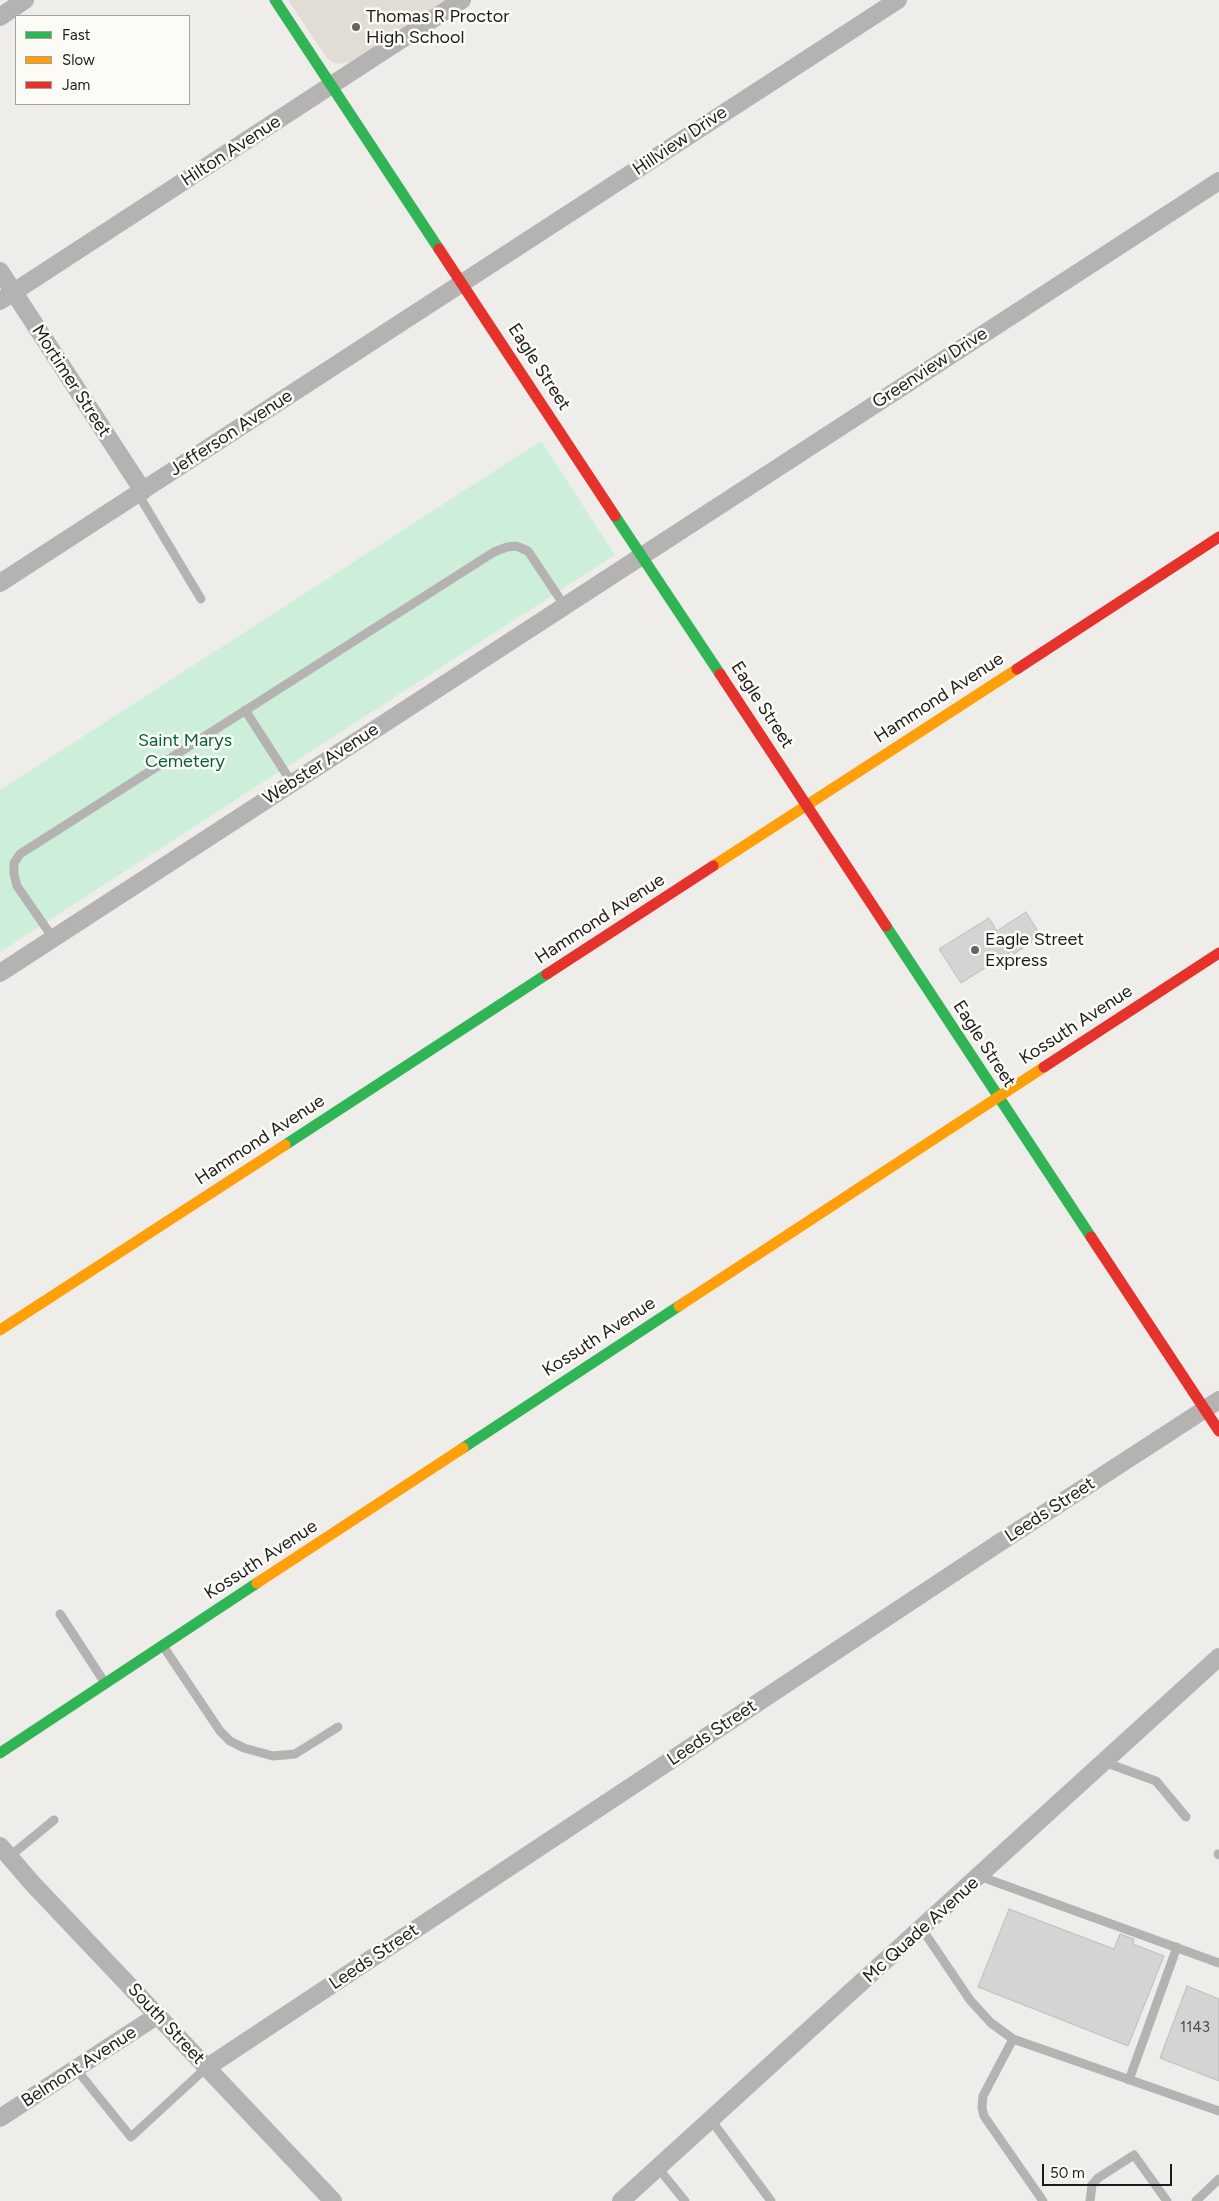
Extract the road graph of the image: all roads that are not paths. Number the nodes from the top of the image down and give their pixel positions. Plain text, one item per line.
1 (25, 0) edge
2 (275, 0) edge
3 (462, 0) edge
4 (898, 0) edge
5 (0, 17) edge
6 (331, 86) junction
7 (1219, 181) edge
8 (0, 272) edge
9 (462, 283) junction
10 (7, 296) edge
11 (140, 492) junction
12 (1219, 537) edge
13 (642, 555) junction
14 (0, 583) edge
15 (202, 599) dead end
16 (564, 605) junction
17 (245, 710) junction
18 (292, 782) junction
19 (807, 805) junction
20 (53, 938) junction
21 (1219, 954) edge
22 (0, 972) edge
23 (998, 1097) junction
24 (0, 1330) edge
25 (1212, 1405) edge
26 (1219, 1431) edge
27 (60, 1614) dead end
28 (162, 1646) junction
29 (1219, 1657) edge
30 (105, 1684) junction
31 (338, 1727) dead end
32 (0, 1753) edge
33 (1104, 1762) junction
34 (1186, 1817) dead end
35 (54, 1820) dead end
36 (5, 1851) edge
37 (979, 1876) junction
38 (922, 1929) junction
39 (1177, 1947) junction
40 (1219, 1963) edge
41 (158, 2015) junction
42 (1013, 2039) junction
43 (76, 2068) junction
44 (206, 2068) junction
45 (1129, 2080) junction
46 (1219, 2111) edge
47 (0, 2118) edge
48 (711, 2120) junction
49 (658, 2168) junction
50 (1219, 2179) edge
51 (331, 2200) edge
52 (621, 2201) edge
53 (685, 2201) edge
54 (771, 2201) edge
55 (1043, 2201) edge
56 (1090, 2201) edge
57 (1167, 2201) edge
58 (1196, 2201) edge

1 - 5 street
2 - 6 street, Eagle Street
3 - 6 street, Hilton Avenue
4 - 9 street, Hillview Drive
6 - 9 street, Eagle Street
6 - 10 street, Hilton Avenue
7 - 13 street, Greenview Drive
8 - 10 street, Mortimer Street
9 - 11 street, Jefferson Avenue
9 - 13 street, Eagle Street
10 - 11 street, Mortimer Street
11 - 14 street, Jefferson Avenue
11 - 15 lane, Mortimer Street
12 - 19 street, Hammond Avenue
13 - 16 street, Webster Avenue
13 - 19 street, Eagle Street
16 - 17 lane
16 - 18 street, Webster Avenue
17 - 18 lane
17 - 20 lane
18 - 20 street, Webster Avenue
19 - 23 street, Eagle Street
19 - 24 street, Hammond Avenue
20 - 22 street, Webster Avenue
21 - 23 street, Kossuth Avenue
23 - 25 street, Eagle Street
23 - 28 street, Kossuth Avenue
25 - 26 street, Eagle Street
25 - 44 street, Leeds Street
27 - 30 lane
28 - 30 street, Kossuth Avenue
28 - 31 lane
29 - 33 street, Mc Quade Avenue
30 - 32 street, Kossuth Avenue
33 - 34 lane
33 - 37 street, Mc Quade Avenue
35 - 36 lane
36 - 41 street, South Street
37 - 38 street, Mc Quade Avenue
37 - 39 lane
38 - 42 lane
38 - 48 street, Mc Quade Avenue
39 - 40 lane
39 - 45 lane
41 - 43 street, Belmont Avenue
41 - 44 street, South Street
42 - 45 lane
42 - 55 lane
43 - 44 lane
43 - 47 street, Belmont Avenue
44 - 51 street, South Street
45 - 46 lane
48 - 49 street, Mc Quade Avenue
48 - 54 lane
49 - 52 street, Mc Quade Avenue
49 - 53 lane
50 - 58 lane
56 - 57 lane

